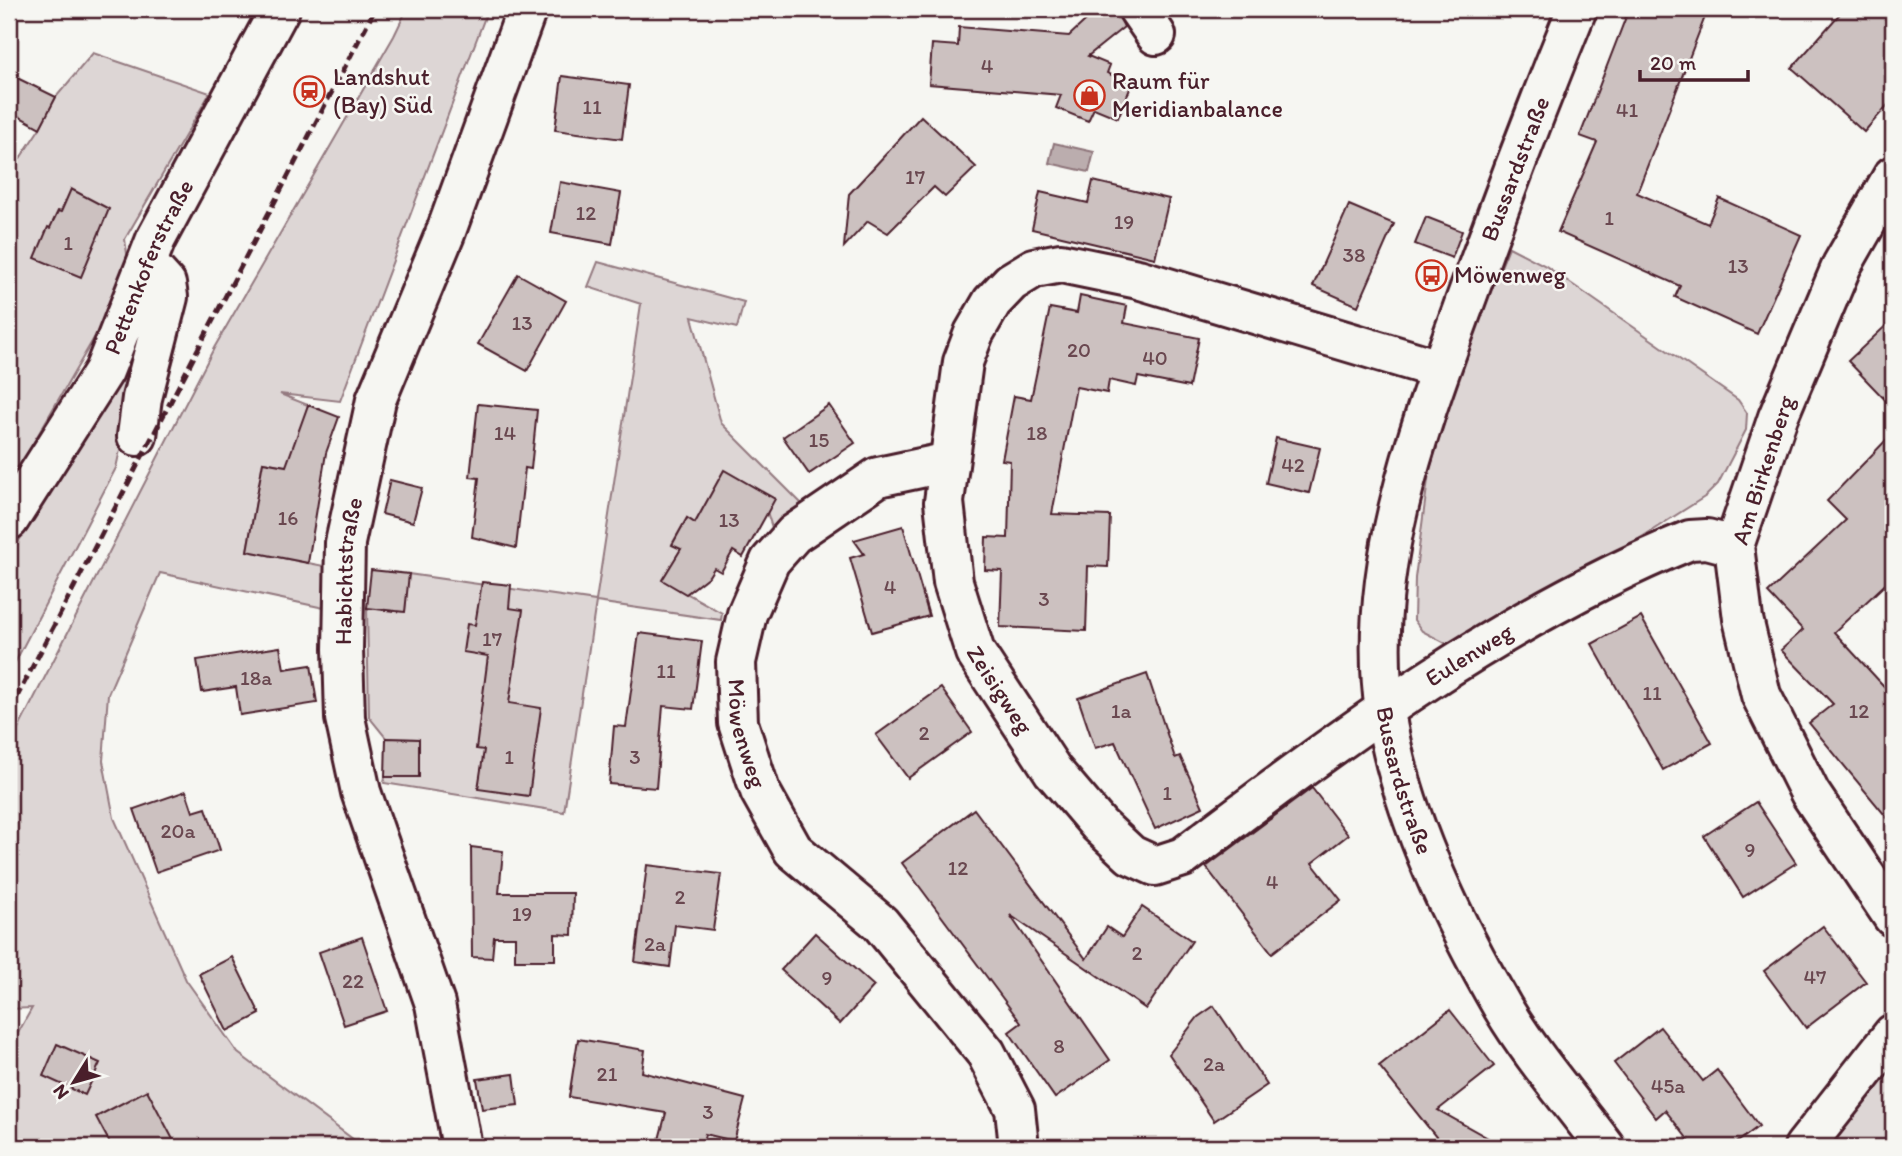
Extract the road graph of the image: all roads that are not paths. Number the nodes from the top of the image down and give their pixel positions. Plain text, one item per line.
1 (280, 9) edge
2 (527, 9) edge
3 (1577, 9) edge
4 (1893, 177) edge
5 (147, 263) junction
6 (1439, 369) junction
7 (137, 436) dead end
8 (948, 462) junction
9 (9, 520) edge
10 (1734, 546) junction
11 (1385, 709) junction
12 (1155, 866) joint
13 (1893, 917) edge
14 (1893, 1034) edge
15 (462, 1147) edge
16 (1019, 1147) edge
17 (1605, 1147) edge
18 (1804, 1147) edge

1 - 5 street, Pettenkoferstraße
2 - 15 street, Habichtstraße
3 - 6 street, Bussardstraße
4 - 10 street, Am Birkenberg
5 - 7 street
5 - 9 street, Pettenkoferstraße
6 - 8 street
6 - 11 street, Bussardstraße
8 - 12 street, Zeisigweg
8 - 16 street, Möwenweg
10 - 11 street, Eulenweg
10 - 13 street, Am Birkenberg
11 - 12 street, Eulenweg
11 - 17 street, Bussardstraße
14 - 18 street

